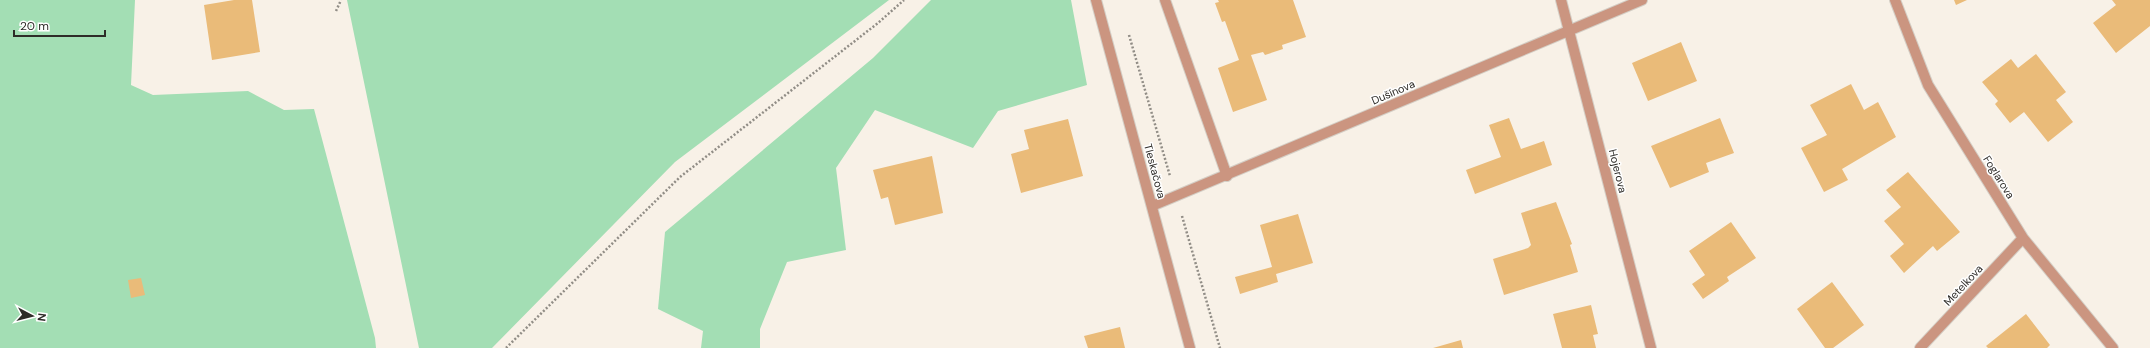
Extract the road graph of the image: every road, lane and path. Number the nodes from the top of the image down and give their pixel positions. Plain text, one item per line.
1 (341, 0) edge
2 (904, 0) edge
3 (1096, 0) edge
4 (1165, 0) edge
5 (1561, 0) edge
6 (1642, 0) edge
7 (1895, 0) edge
8 (336, 11) dead end
9 (1570, 30) junction
10 (1227, 176) junction
11 (1152, 206) junction
12 (2023, 238) junction
13 (506, 348) edge
14 (1190, 348) edge
15 (1651, 348) edge
16 (1920, 348) edge
17 (2113, 348) edge

1 - 8 path
2 - 13 path
3 - 11 street, Tleskačova
4 - 10 street
5 - 9 street, Hojerova
6 - 9 street, Dušínova
7 - 12 street, Foglarova
9 - 10 street, Dušínova
9 - 15 street, Hojerova
10 - 11 street, Dušínova
11 - 14 street, Tleskačova
12 - 16 street, Metelkova
12 - 17 street, Foglarova

